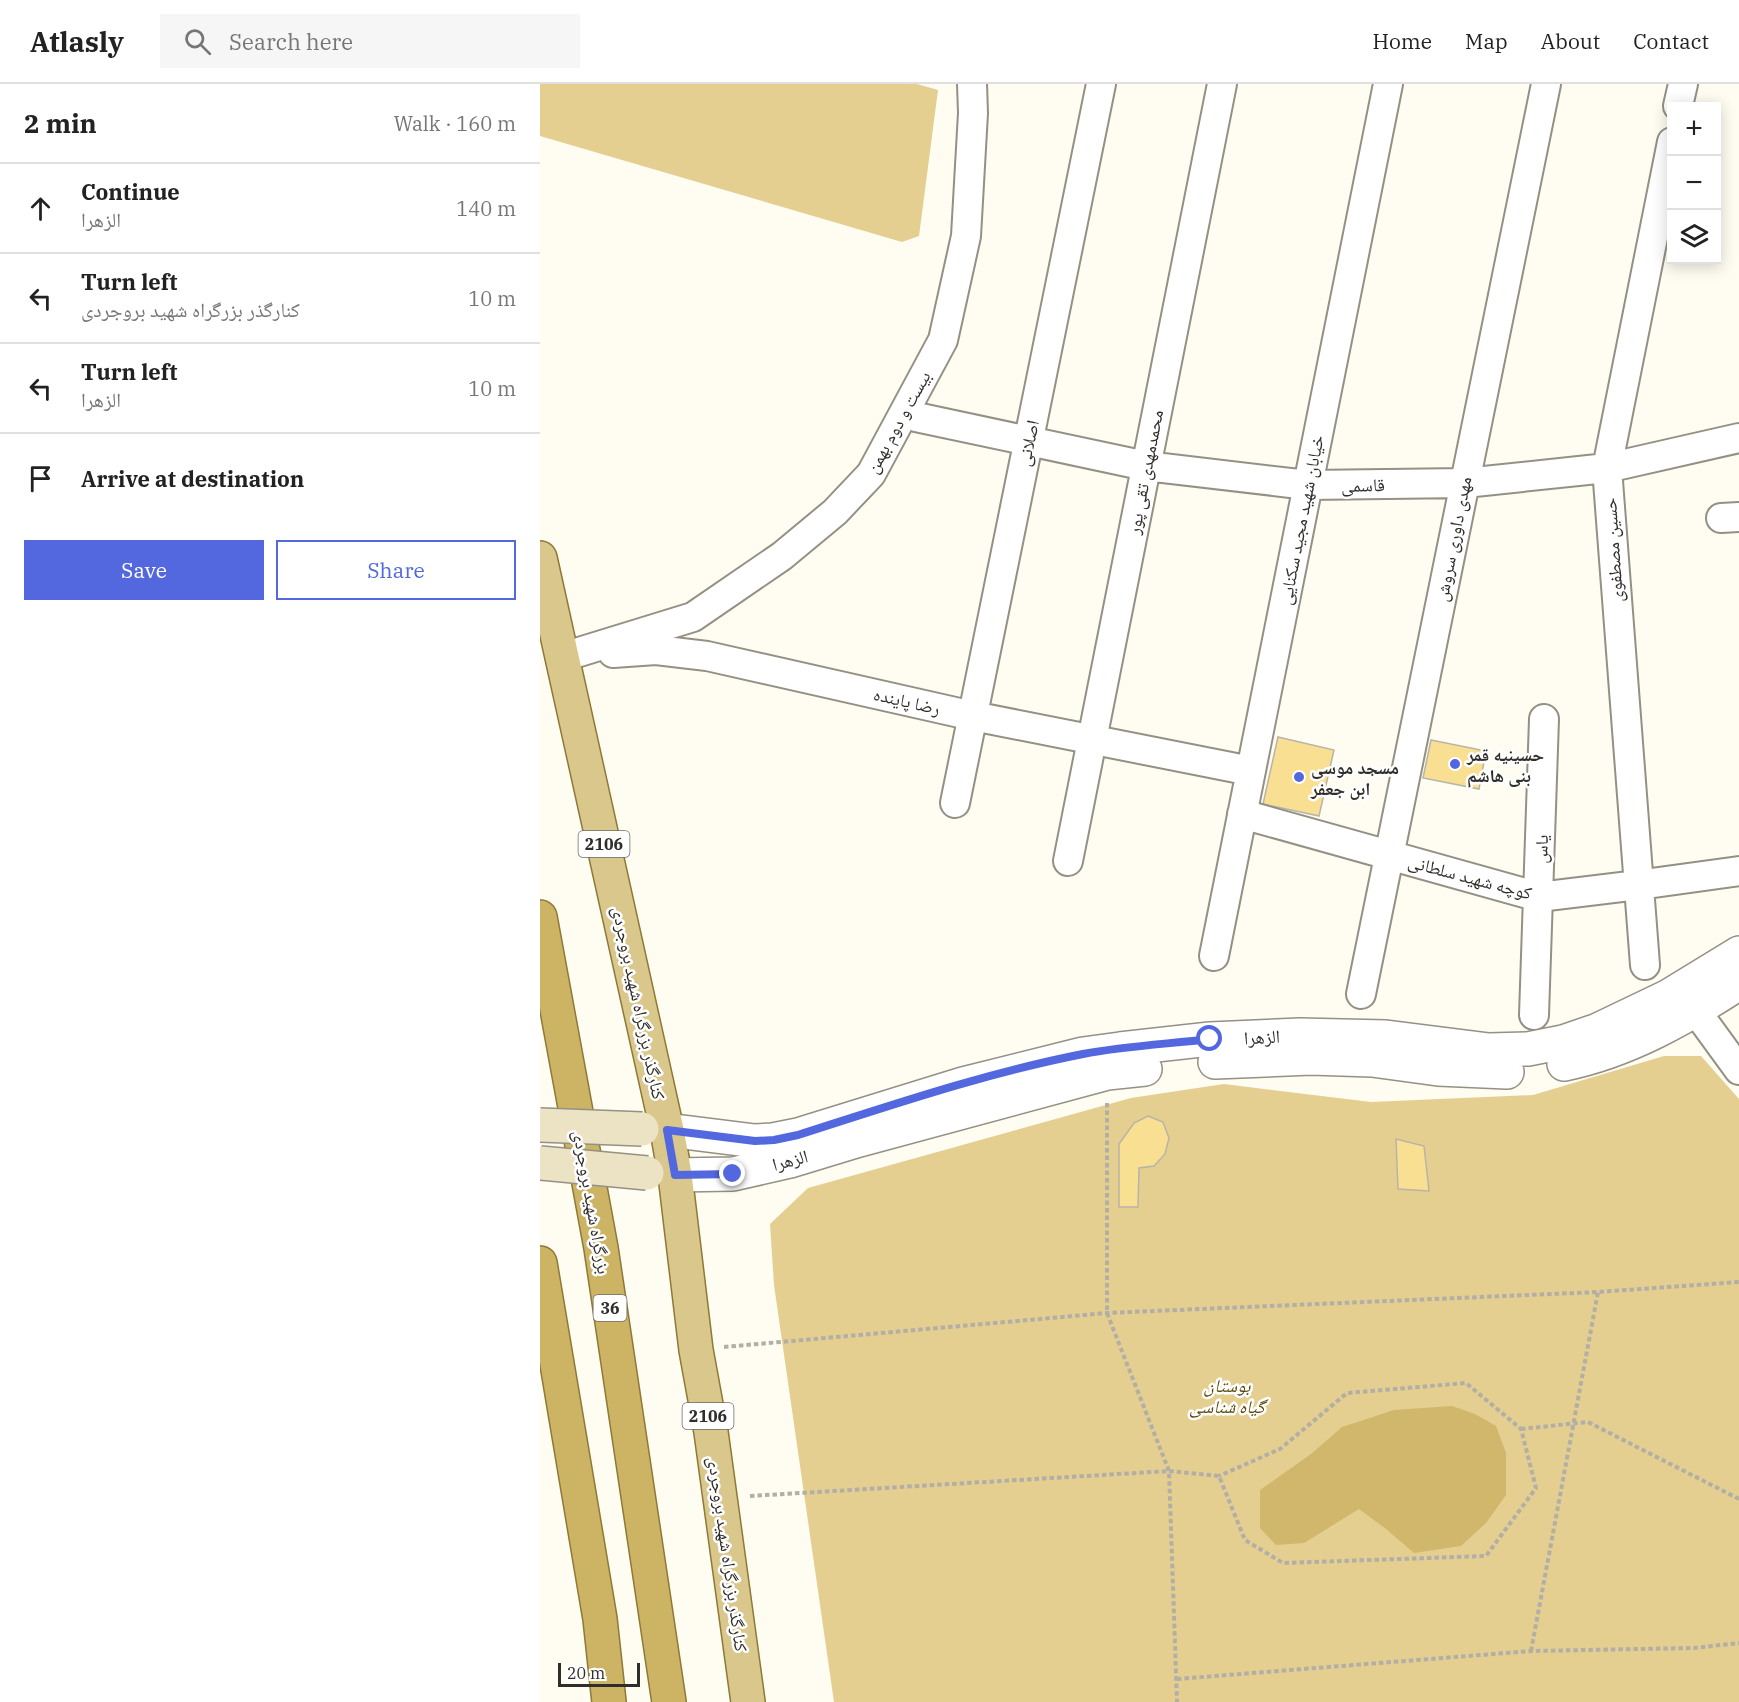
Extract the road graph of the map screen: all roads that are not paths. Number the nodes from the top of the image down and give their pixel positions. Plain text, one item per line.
1 (972, 84) edge
2 (1101, 84) edge
3 (1222, 84) edge
4 (1388, 84) edge
5 (1546, 84) edge
6 (1683, 84) edge
7 (1679, 102) edge
8 (1668, 156) edge
9 (916, 417) dead end
10 (1739, 438) edge
11 (1029, 440) junction
12 (1146, 466) junction
13 (1607, 468) junction
14 (1465, 483) junction
15 (1308, 485) junction
16 (540, 558) edge
17 (563, 657) junction
18 (973, 716) junction
19 (1544, 719) dead end
20 (1092, 740) junction
21 (1251, 771) junction
22 (955, 803) dead end
23 (1242, 814) junction
24 (1389, 855) junction
25 (1068, 861) dead end
26 (1739, 871) edge
27 (1638, 885) junction
28 (1539, 897) junction
29 (540, 917) edge
30 (1739, 953) edge
31 (1214, 956) dead end
32 (1645, 965) dead end
33 (1739, 983) edge
34 (1361, 994) dead end
35 (1696, 1011) junction
36 (1534, 1015) dead end
37 (1739, 1070) edge
38 (540, 1125) edge
39 (654, 1129) junction
40 (540, 1163) edge
41 (661, 1174) junction
42 (540, 1263) edge
43 (609, 1702) edge
44 (669, 1702) edge
45 (748, 1702) edge

1 - 17 street, بیست و دوم بهمن
2 - 11 street, اصلانی
3 - 12 street, محمدمهدی تقی پور
4 - 15 street, خیابان شهید مجید سکنایی
5 - 14 street, مهدی داوری سروش
6 - 7 street
8 - 13 street, حسین مصطفوی
9 - 11 street, قاسمی
10 - 13 street, قاسمی
11 - 12 street, قاسمی
11 - 18 street, اصلانی
12 - 15 street, قاسمی
12 - 20 street, محمدمهدی تقی پور
13 - 14 street, قاسمی
13 - 27 street, حسین مصطفوی
14 - 15 street, قاسمی
14 - 24 street, مهدی داوری سروش
15 - 21 street, خیابان شهید مجید سکنایی
16 - 17 main road, کنارگذر بزرگراه شهید بروجردی / 2106
17 - 18 street, رضا پاینده
17 - 39 main road, کنارگذر بزرگراه شهید بروجردی / 2106
18 - 20 street, رضا پاینده
18 - 22 street, اصلانی
19 - 28 street, یاس
20 - 21 street, رضا پاینده
20 - 25 street, محمدمهدی تقی پور
21 - 23 street, خیابان شهید مجید سکنایی
23 - 24 street, کوچه شهید سلطانی
23 - 31 street, خیابان شهید مجید سکنایی
24 - 28 street, کوچه شهید سلطانی
24 - 34 street, مهدی داوری سروش
26 - 27 street, کوچه شهید سلطانی
27 - 28 street, کوچه شهید سلطانی
27 - 32 street, حسین مصطفوی
28 - 36 street, یاس
29 - 44 highway, بزرگراه شهید بروجردی / 36
30 - 39 street, الزهرا
33 - 35 street, الزهرا
35 - 37 street
35 - 41 street, الزهرا
38 - 39 main road, bridge
39 - 41 main road, کنارگذر بزرگراه شهید بروجردی / 2106
40 - 41 main road, bridge
41 - 45 main road, کنارگذر بزرگراه شهید بروجردی / 2106
42 - 43 highway

